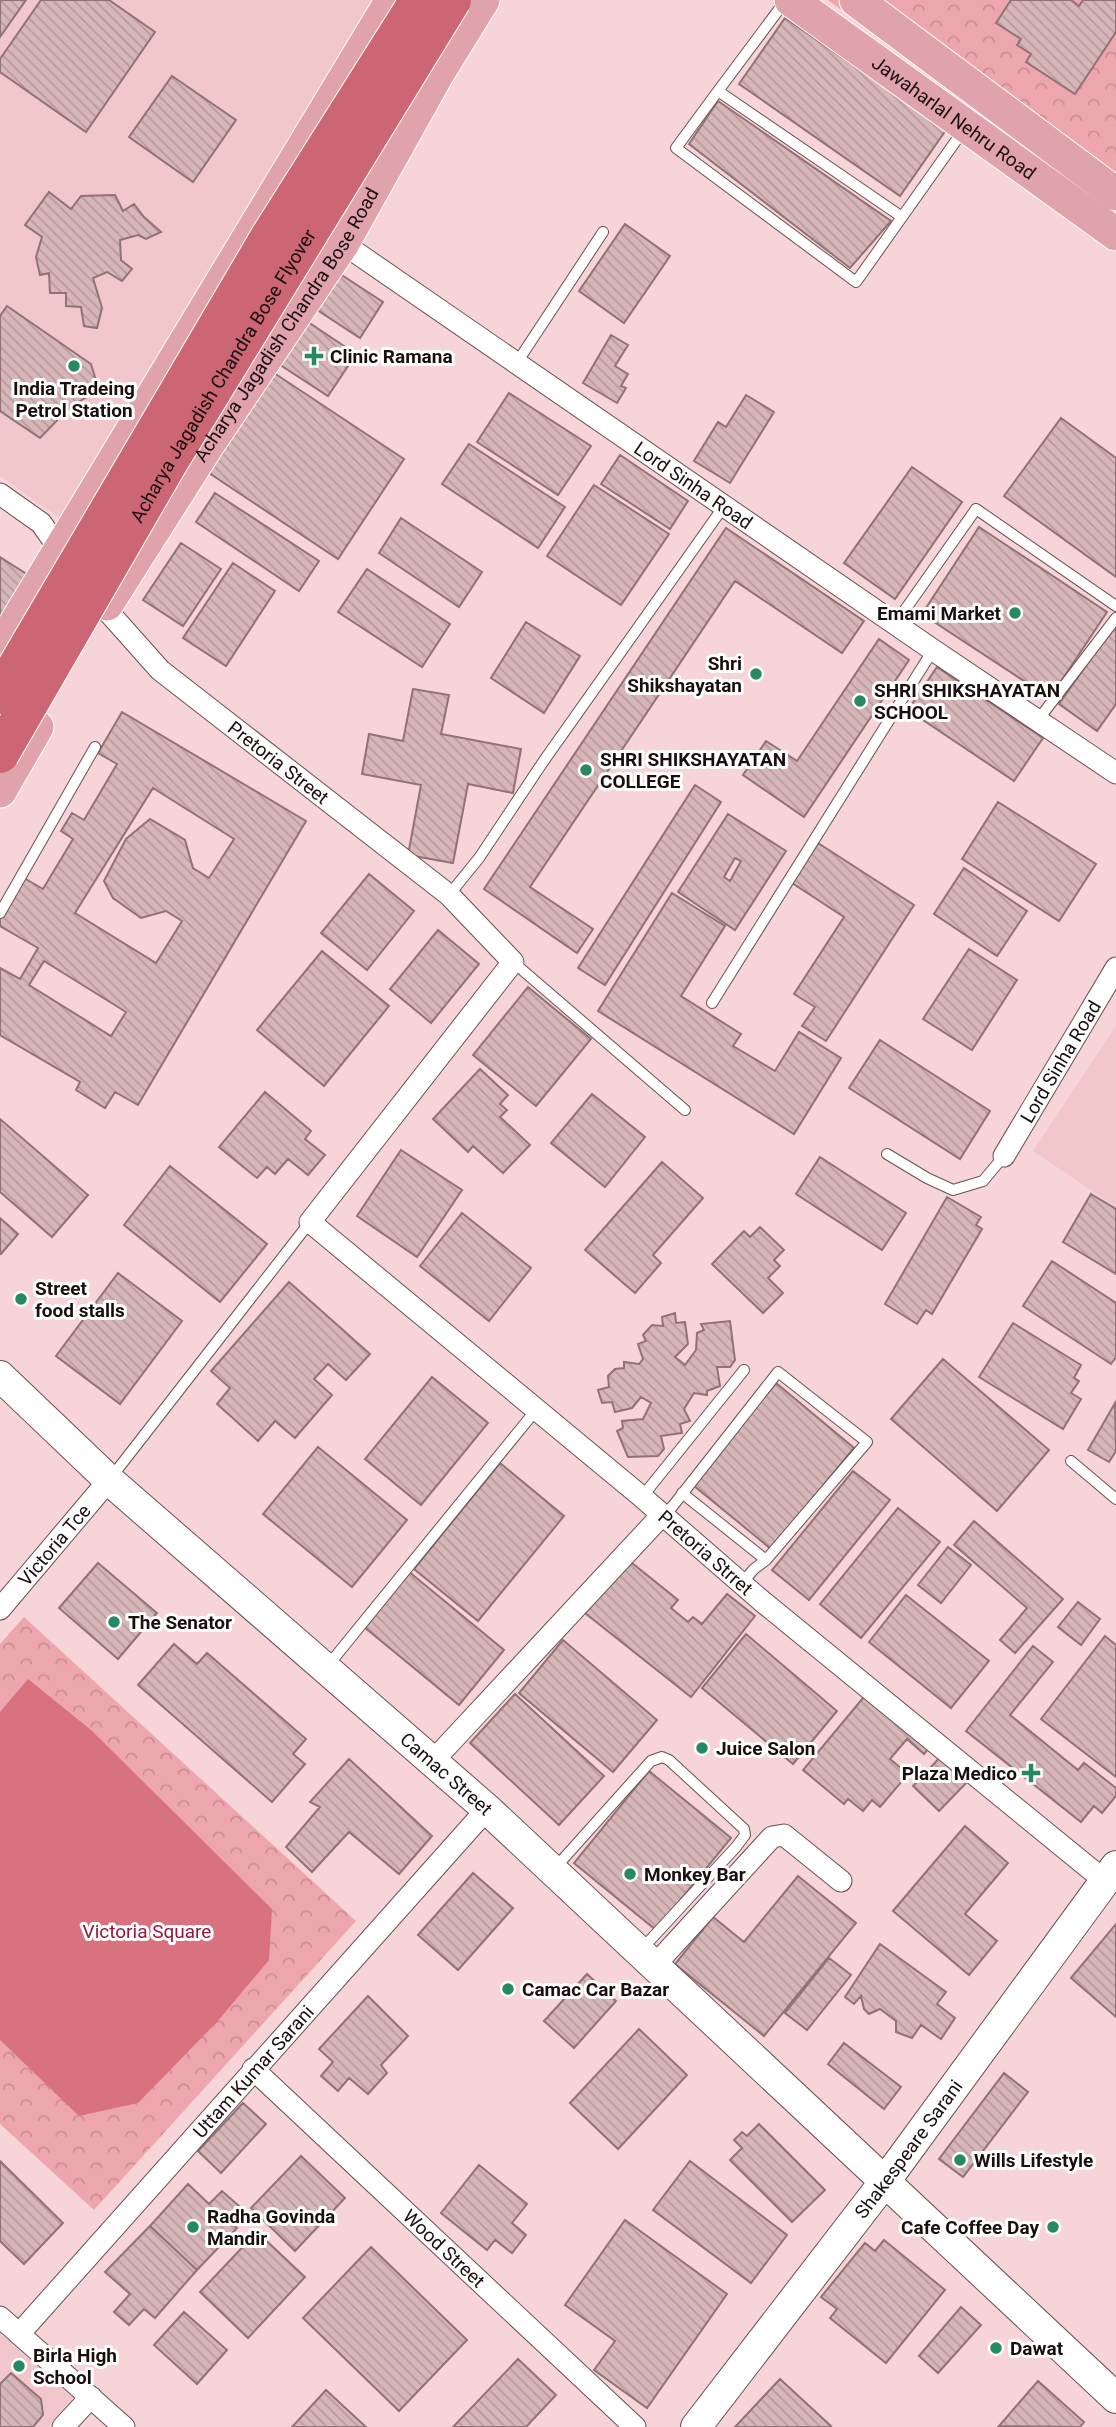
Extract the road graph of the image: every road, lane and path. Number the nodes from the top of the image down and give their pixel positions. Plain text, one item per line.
1 (392, 0) edge
2 (419, 0) edge
3 (452, 0) edge
4 (483, 0) edge
5 (786, 0) edge
6 (791, 0) edge
7 (856, 0) edge
8 (718, 90) junction
9 (967, 126) junction
10 (1116, 194) edge
11 (272, 197) junction
12 (902, 217) junction
13 (603, 232) dead end
14 (1116, 234) edge
15 (343, 243) junction
16 (516, 364) junction
17 (0, 494) edge
18 (723, 506) junction
19 (60, 550) junction
20 (1116, 606) edge
21 (104, 609) junction
22 (1116, 618) edge
23 (895, 624) junction
24 (0, 649) edge
25 (933, 650) junction
26 (0, 695) edge
27 (1038, 720) junction
28 (95, 747) dead end
29 (0, 754) edge
30 (1116, 773) edge
31 (0, 792) edge
32 (449, 895) junction
33 (0, 913) edge
34 (513, 962) junction
35 (1116, 968) edge
36 (712, 1003) dead end
37 (685, 1110) dead end
38 (887, 1154) dead end
39 (1004, 1156) joint
40 (310, 1222) junction
41 (744, 1370) dead end
42 (0, 1376) edge
43 (536, 1409) junction
44 (1071, 1461) dead end
45 (110, 1480) junction
46 (682, 1493) junction
47 (642, 1497) junction
48 (1116, 1499) edge
49 (662, 1515) junction
50 (766, 1560) junction
51 (742, 1583) junction
52 (0, 1609) edge
53 (326, 1668) junction
54 (432, 1762) junction
55 (487, 1809) junction
56 (553, 1870) junction
57 (1112, 1879) edge
58 (841, 1881) dead end
59 (648, 1958) junction
60 (253, 2069) junction
61 (886, 2180) junction
62 (0, 2317) edge
63 (19, 2334) junction
64 (91, 2397) junction
65 (1116, 2398) edge
66 (63, 2427) edge
67 (124, 2427) edge
68 (635, 2427) edge
69 (696, 2427) edge

1 - 11 main road
2 - 26 highway, Acharya Jagadish Chandra Bose Flyover, bridge
3 - 29 highway, Acharya Jagadish Chandra Bose Flyover, bridge
4 - 15 main road, Acharya Jagadish Chandra Bose Road
5 - 8 lane
6 - 9 main road, Jawaharlal Nehru Road
7 - 10 main road, Jawaharlal Nehru Road
8 - 12 lane
8 - 12 lane
9 - 12 lane
9 - 14 main road, Jawaharlal Nehru Road
11 - 15 street, Lord Sinha Road
11 - 19 main road
13 - 16 lane
15 - 16 street, Lord Sinha Road
15 - 21 main road, Acharya Jagadish Chandra Bose Road
16 - 18 street, Lord Sinha Road
17 - 19 street, Pretoria Street
18 - 23 street, Lord Sinha Road
18 - 32 lane
19 - 21 street, Pretoria Street
19 - 24 main road
20 - 23 lane
21 - 31 main road, Acharya Jagadish Chandra Bose Road
21 - 32 street, Pretoria Street
22 - 27 lane
23 - 25 street, Lord Sinha Road
25 - 27 street, Lord Sinha Road
25 - 36 lane
27 - 30 street, Lord Sinha Road
28 - 33 lane
32 - 34 street, Pretoria Street
34 - 37 lane
34 - 40 street
35 - 39 street, Lord Sinha Road
38 - 39 lane
40 - 43 street, Pretoria Strret
40 - 45 lane
41 - 47 lane
42 - 45 main road, Camac Street
43 - 47 street, Pretoria Strret
43 - 53 lane
44 - 48 lane
45 - 52 street, Victoria Tce
45 - 53 main road, Camac Street
46 - 49 lane
46 - 50 lane
46 - 50 lane
47 - 49 street, Pretoria Strret
49 - 51 street, Pretoria Strret
49 - 54 street
50 - 51 lane
51 - 57 street, Pretoria Strret
53 - 54 main road, Camac Street
54 - 55 main road, Camac Street
55 - 56 main road, Camac Street
55 - 60 street, Uttam Kumar Sarani
56 - 59 main road, Camac Street
56 - 59 lane
57 - 61 main road, Shakespeare Sarani
58 - 59 street
59 - 61 main road, Camac Street
60 - 63 street, Uttam Kumar Sarani
60 - 68 street, Wood Street
61 - 65 main road, Camac Street
61 - 69 main road, Shakespeare Sarani
62 - 63 street
63 - 64 street
64 - 66 street
64 - 67 street

